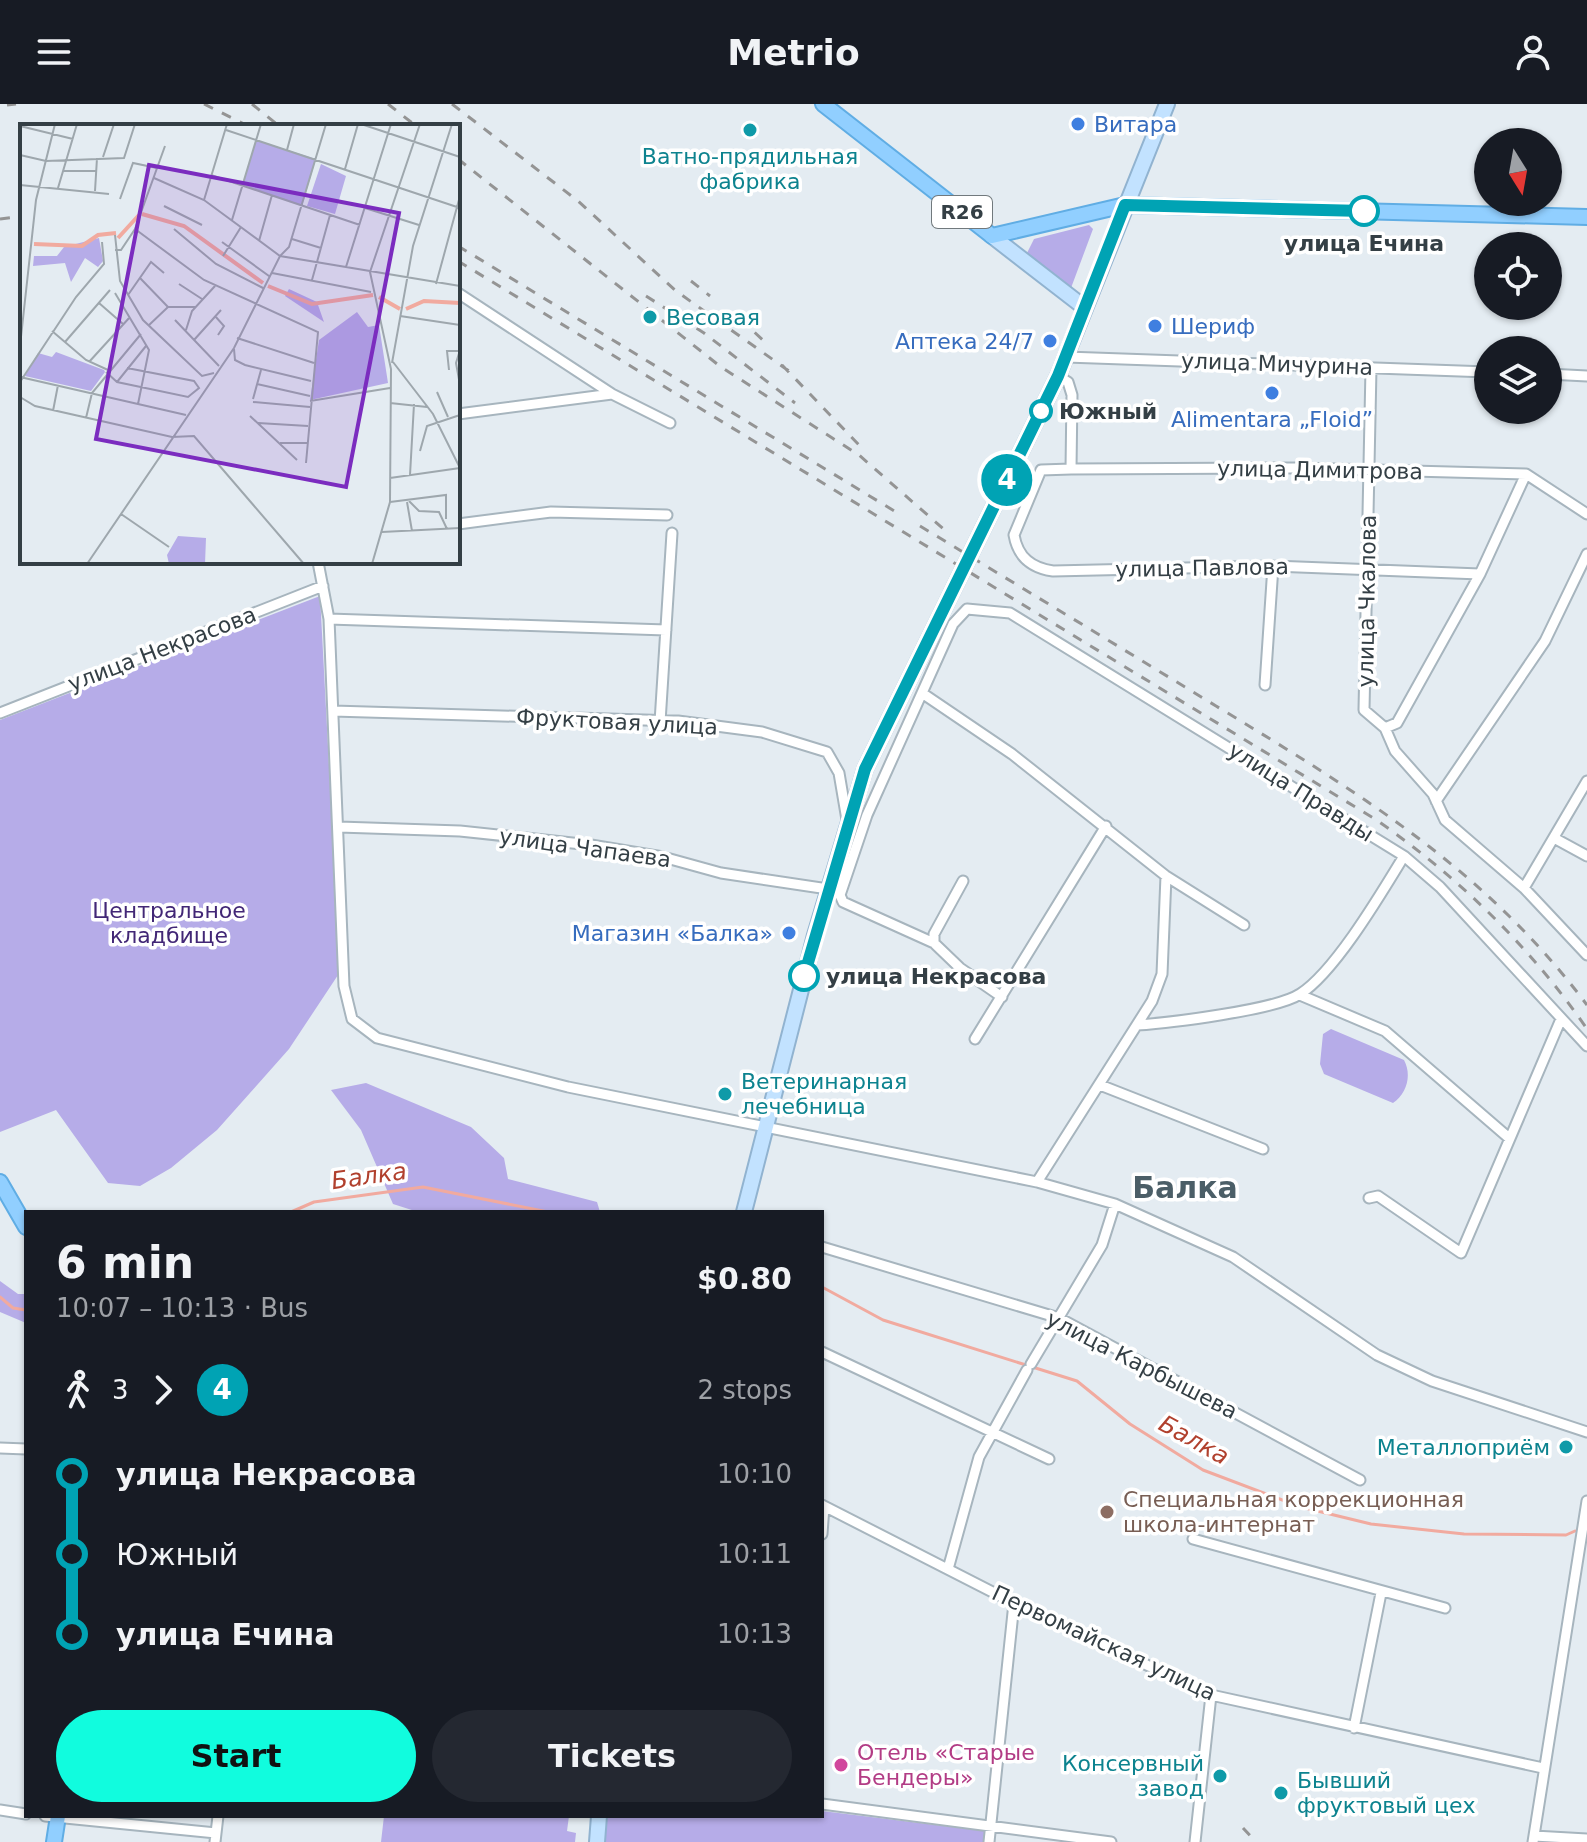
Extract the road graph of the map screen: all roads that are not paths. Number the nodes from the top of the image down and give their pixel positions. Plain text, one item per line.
1 (823, 104) edge
2 (1167, 104) edge
3 (1125, 205) junction
4 (1587, 217) edge
5 (992, 236) junction
6 (460, 295) edge
7 (1085, 308) junction
8 (1066, 357) junction
9 (1371, 368) junction
10 (1474, 372) edge
11 (1562, 375) edge
12 (1058, 376) junction
13 (1587, 376) edge
14 (612, 394) junction
15 (460, 414) edge
16 (670, 423) dead end
17 (1071, 469) junction
18 (1041, 470) joint
19 (1370, 470) junction
20 (1526, 474) junction
21 (1587, 514) edge
22 (667, 515) dead end
23 (460, 524) edge
24 (672, 533) dead end
25 (1587, 554) edge
26 (318, 564) edge
27 (1273, 566) junction
28 (1367, 570) junction
29 (1480, 574) junction
30 (323, 586) junction
31 (329, 619) junction
32 (666, 630) junction
33 (1265, 685) dead end
34 (922, 693) junction
35 (333, 711) junction
36 (0, 713) edge
37 (660, 722) junction
38 (1385, 728) junction
39 (1587, 781) edge
40 (1436, 801) junction
41 (847, 820) junction
42 (1106, 826) junction
43 (339, 827) junction
44 (1554, 838) junction
45 (1404, 856) junction
46 (1587, 856) edge
47 (1166, 876) junction
48 (963, 881) dead end
49 (1524, 888) junction
50 (834, 892) junction
51 (1244, 925) dead end
52 (934, 943) junction
53 (1587, 955) edge
54 (1300, 995) junction
55 (1002, 997) junction
56 (1561, 1019) junction
57 (1137, 1025) junction
58 (975, 1039) dead end
59 (1587, 1046) edge
60 (1100, 1085) junction
61 (766, 1126) junction
62 (1509, 1138) junction
63 (1263, 1149) dead end
64 (0, 1182) edge
65 (1037, 1182) junction
66 (1369, 1198) dead end
67 (1115, 1204) junction
68 (745, 1210) edge
69 (24, 1224) edge
70 (824, 1248) edge
71 (1059, 1318) junction
72 (824, 1353) edge
73 (991, 1431) junction
74 (1587, 1432) edge
75 (0, 1448) edge
76 (24, 1449) edge
77 (1049, 1459) dead end
78 (1360, 1480) dead end
79 (1587, 1501) edge
80 (824, 1506) edge
81 (1193, 1539) dead end
82 (948, 1569) junction
83 (1381, 1593) junction
84 (1014, 1603) junction
85 (1445, 1608) dead end
86 (1211, 1695) junction
87 (1354, 1728) junction
88 (1543, 1768) junction
89 (824, 1804) edge
90 (0, 1810) edge
91 (24, 1814) edge
92 (54, 1818) edge
93 (62, 1818) edge
94 (218, 1818) edge
95 (599, 1818) edge
96 (991, 1828) junction
97 (216, 1838) edge
98 (1534, 1839) edge
99 (1587, 1839) edge
100 (54, 1842) edge
101 (597, 1842) edge
102 (989, 1842) edge
103 (1111, 1842) edge
104 (1195, 1842) edge

1 - 5 main road, R26
2 - 3 main road
3 - 4 main road, R26
3 - 5 main road, R26
3 - 7 main road
5 - 7 main road
6 - 14 street
7 - 8 main road
8 - 9 street, улица Мичурина
8 - 12 main road
9 - 10 street, улица Мичурина
9 - 19 street, улица Чкалова
11 - 13 street
12 - 17 street
12 - 41 main road
14 - 15 street
14 - 16 street
17 - 18 street, улица Димитрова
17 - 19 street, улица Димитрова
18 - 27 street, улица Павлова
19 - 20 street, улица Димитрова
19 - 28 street, улица Чкалова
20 - 21 street
20 - 29 street
22 - 23 street
24 - 32 street
25 - 40 street
26 - 30 street
27 - 28 street, улица Павлова
27 - 33 street
28 - 29 street, улица Павлова
28 - 38 street, улица Чкалова
29 - 38 street
30 - 31 street
30 - 36 street, улица Некрасова
31 - 32 street
31 - 35 street
32 - 37 street
34 - 42 street
34 - 45 street, улица Правды
34 - 50 street
35 - 37 street, Фруктовая улица
35 - 43 street
37 - 41 street, Фруктовая улица
38 - 40 street
39 - 44 street
40 - 49 street
41 - 50 main road
42 - 47 street
42 - 55 street
43 - 50 street, улица Чапаева
43 - 61 street
44 - 46 street
44 - 49 street
45 - 54 street
45 - 56 street, улица Правды
47 - 51 street
47 - 57 street
48 - 52 street
49 - 53 street
50 - 52 street
50 - 61 main road
52 - 55 street
54 - 57 street
54 - 62 street
55 - 58 street
56 - 59 street, улица Правды
56 - 62 street
57 - 60 street
60 - 63 street
60 - 65 street
61 - 65 street
61 - 68 main road
62 - 66 street
64 - 69 main road
65 - 67 street
67 - 71 street
67 - 74 street
70 - 71 street, улица Карбышева
71 - 73 street
71 - 78 street, улица Карбышева
72 - 73 street
73 - 77 street
73 - 82 street
75 - 76 street
79 - 88 street
80 - 82 street, Первомайская улица
81 - 83 street
82 - 84 street, Первомайская улица
83 - 85 street
83 - 87 street
84 - 86 street, Первомайская улица
84 - 96 street
86 - 87 street, Первомайская улица
86 - 104 street
87 - 88 street, Первомайская улица
88 - 98 street
89 - 96 street
90 - 91 street
92 - 100 main road
93 - 97 street
94 - 97 street
95 - 101 main road
96 - 102 street
96 - 103 street
98 - 99 street

